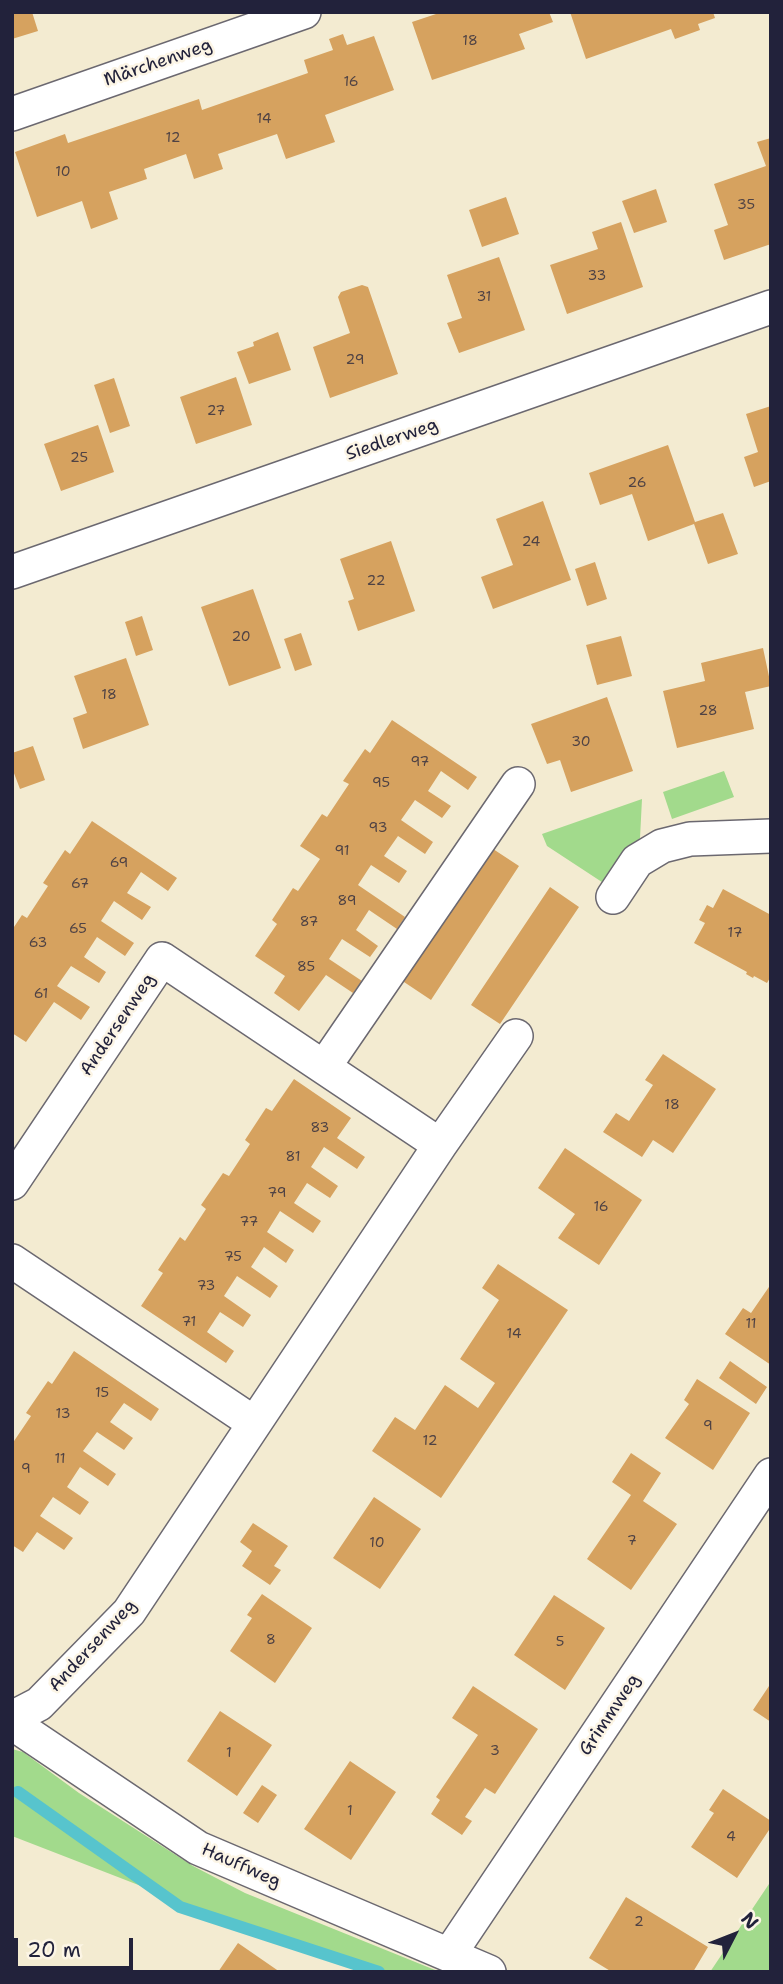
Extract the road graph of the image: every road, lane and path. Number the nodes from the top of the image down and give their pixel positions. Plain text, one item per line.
1 (304, 12) edge
2 (12, 114) edge
3 (771, 307) edge
4 (12, 572) edge
5 (518, 784) dead end
6 (771, 836) edge
7 (613, 897) dead end
8 (516, 1035) dead end
9 (324, 1067) junction
10 (440, 1145) junction
11 (12, 1183) edge
12 (12, 1261) edge
13 (254, 1423) junction
14 (771, 1475) edge
15 (12, 1718) edge
16 (12, 1723) edge
17 (449, 1955) junction
18 (489, 1972) edge

1 - 2 street, Märchenweg
3 - 4 street, Siedlerweg
5 - 9 street
6 - 7 street
8 - 10 street, Andersenweg
9 - 10 street, Andersenweg
9 - 11 street, Andersenweg
10 - 13 street, Andersenweg
12 - 13 street
13 - 15 street, Andersenweg
14 - 17 street, Grimmweg
16 - 17 street, Hauffweg
17 - 18 street, Hauffweg

